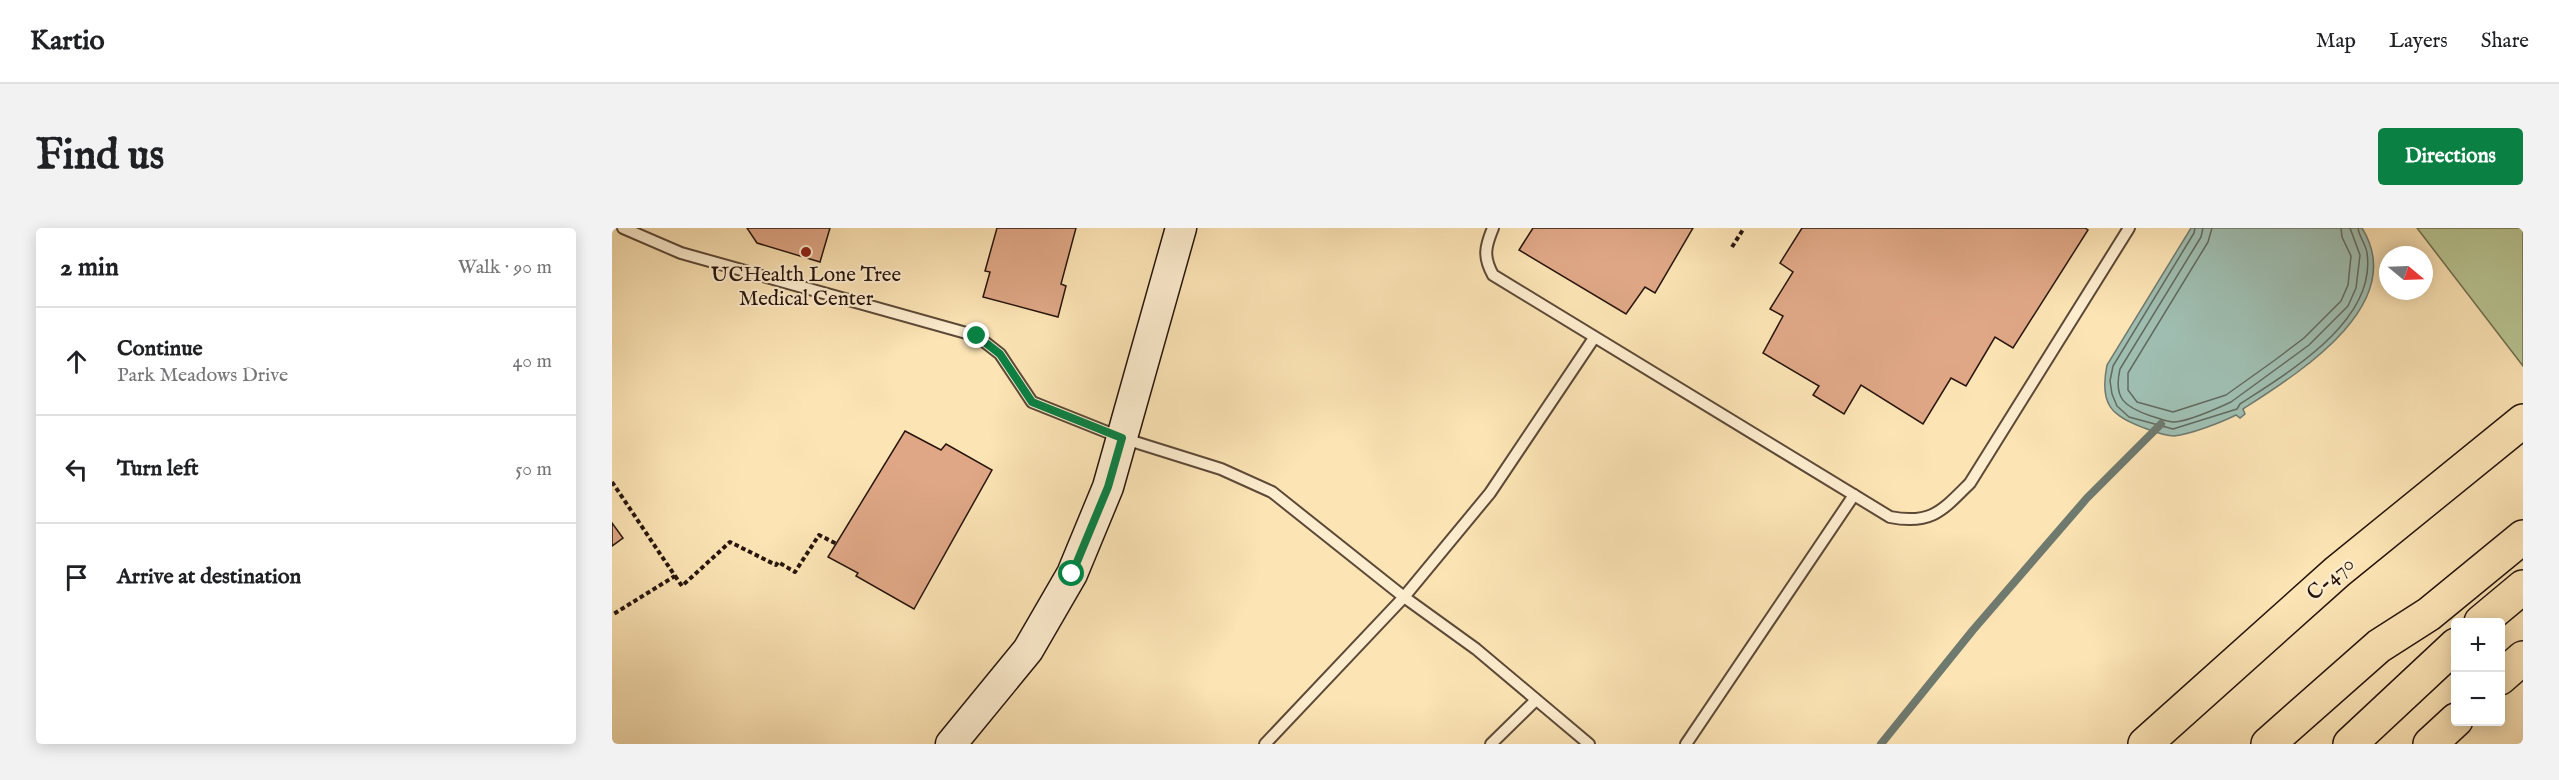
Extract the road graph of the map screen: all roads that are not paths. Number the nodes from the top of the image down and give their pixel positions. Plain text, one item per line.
1 (623, 228) edge
2 (1181, 228) edge
3 (1493, 228) edge
4 (2129, 228) edge
5 (1594, 338) junction
6 (2523, 421) edge
7 (1122, 438) junction
8 (1854, 495) junction
9 (2523, 537) edge
10 (2523, 587) edge
11 (1404, 597) junction
12 (2429, 614) junction
13 (2486, 618) edge
14 (2451, 650) edge
15 (2523, 658) edge
16 (2505, 674) edge
17 (1536, 700) junction
18 (2451, 725) edge
19 (951, 744) edge
20 (1265, 744) edge
21 (1491, 744) edge
22 (1589, 744) edge
23 (1686, 744) edge
24 (2145, 744) edge
25 (2268, 744) edge
26 (2301, 744) edge
27 (2350, 744) edge
28 (2430, 744) edge

1 - 7 lane
2 - 7 main road
3 - 5 lane
4 - 8 lane
5 - 8 lane
5 - 11 lane
6 - 24 highway, C-470
7 - 11 lane
7 - 19 main road
8 - 23 lane
9 - 12 highway
10 - 13 highway
11 - 17 lane
11 - 20 lane
12 - 25 highway
12 - 26 highway
14 - 27 highway
15 - 16 highway
17 - 21 lane
17 - 22 lane
18 - 28 highway

